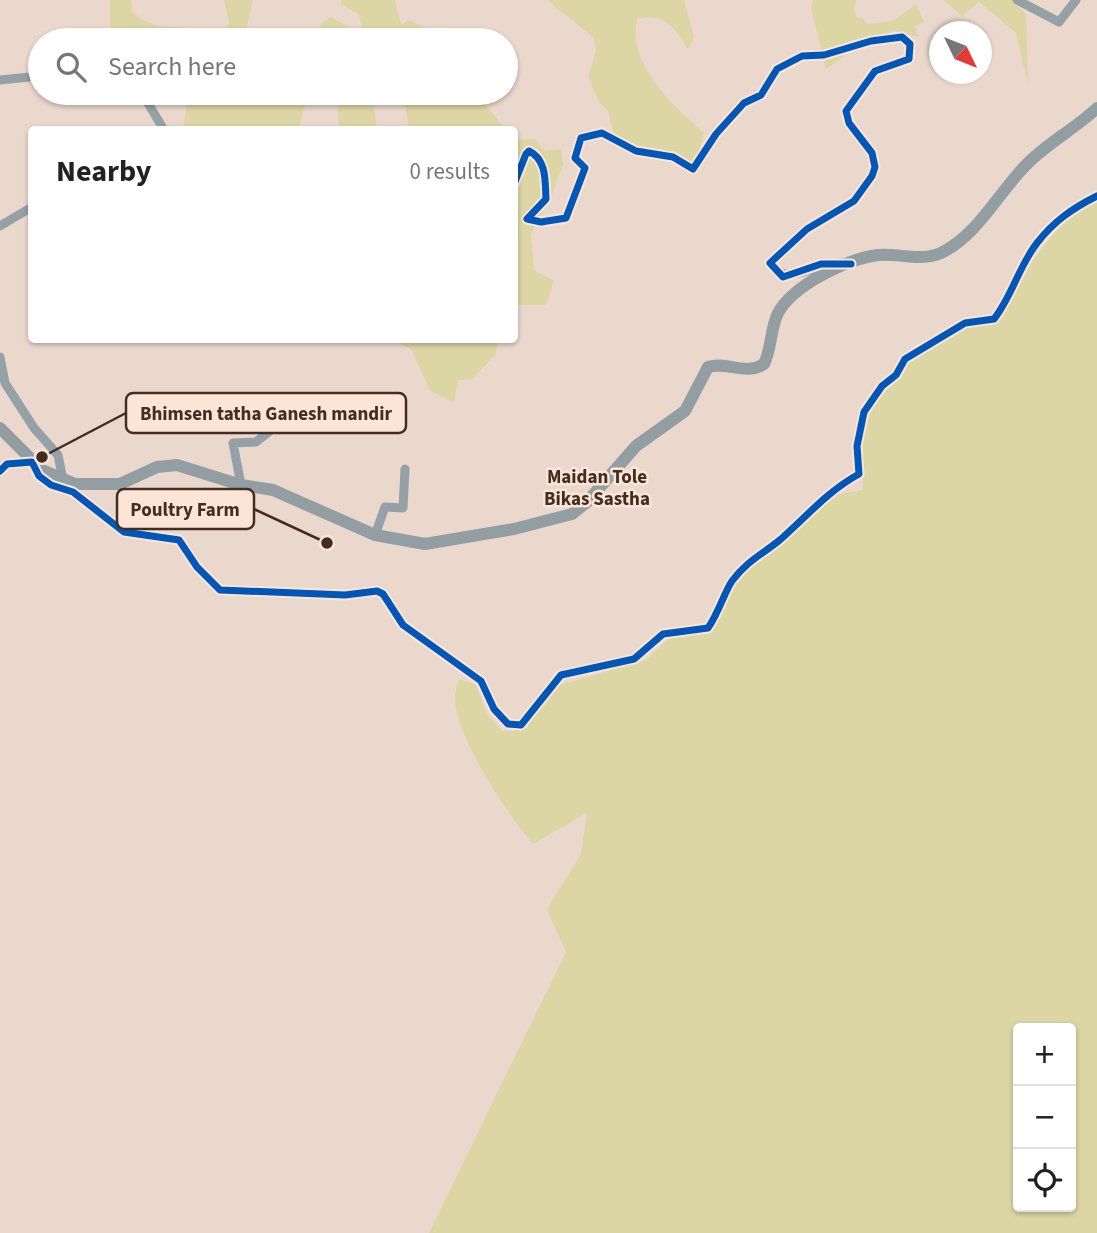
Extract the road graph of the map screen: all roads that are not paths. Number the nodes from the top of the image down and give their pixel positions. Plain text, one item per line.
1 (1017, 0) edge
2 (1076, 0) edge
3 (28, 77) edge
4 (0, 80) edge
5 (152, 105) edge
6 (1096, 112) edge
7 (162, 126) edge
8 (518, 174) edge
9 (1097, 196) edge
10 (28, 209) edge
11 (0, 226) edge
12 (851, 264) junction
13 (0, 357) edge
14 (0, 428) edge
15 (270, 431) dead end
16 (32, 462) junction
17 (405, 469) dead end
18 (0, 471) edge
19 (63, 480) junction
20 (242, 485) junction
21 (375, 535) junction

1 - 2 street
3 - 4 street
5 - 7 street
6 - 12 main road
8 - 12 street
9 - 16 street
10 - 11 street
12 - 21 main road
13 - 19 street
14 - 16 main road
15 - 20 street
16 - 18 street
16 - 19 main road
17 - 21 street
19 - 20 main road
20 - 21 main road

